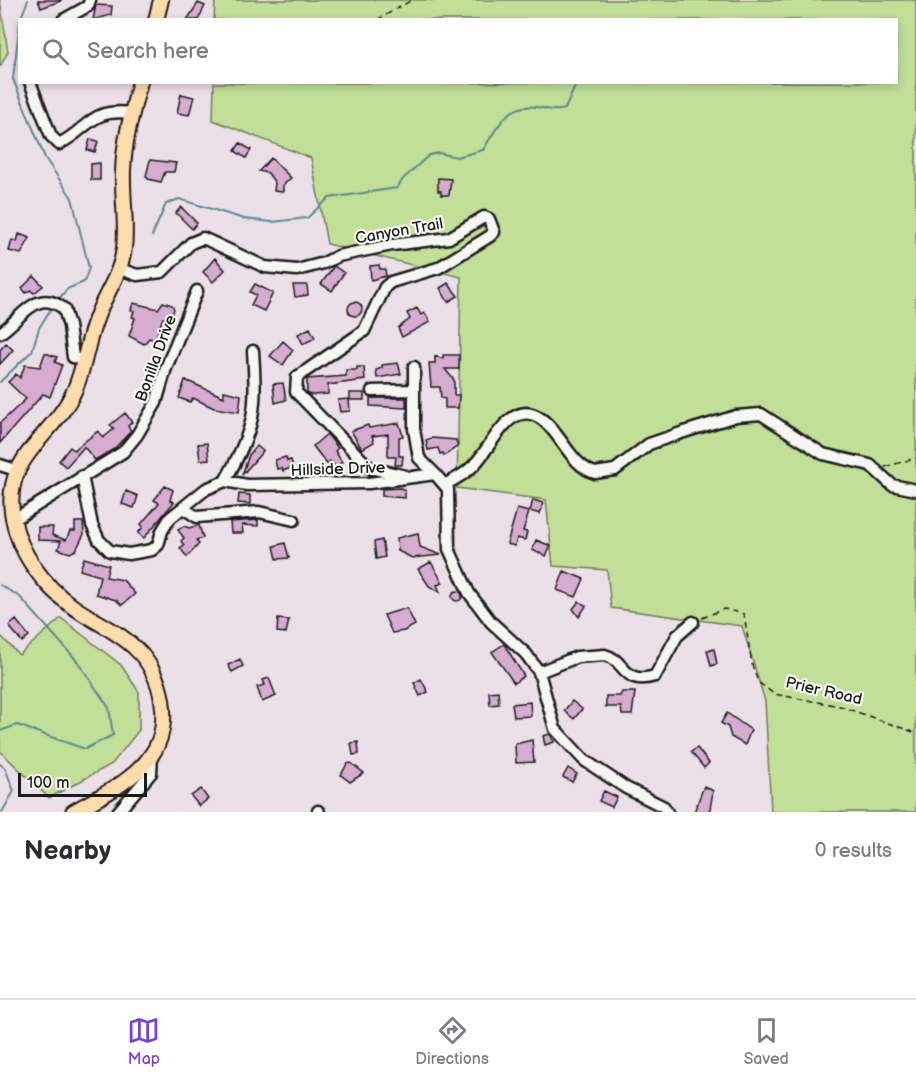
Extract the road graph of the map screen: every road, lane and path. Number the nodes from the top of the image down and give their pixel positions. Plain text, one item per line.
1 (90, 0) edge
2 (161, 0) edge
3 (412, 0) edge
4 (67, 18) edge
5 (156, 18) edge
6 (380, 18) edge
7 (31, 84) edge
8 (139, 84) edge
9 (131, 113) junction
10 (120, 269) junction
11 (197, 291) dead end
12 (0, 333) edge
13 (253, 351) dead end
14 (85, 362) junction
15 (414, 367) dead end
16 (413, 390) junction
17 (372, 391) dead end
18 (916, 458) edge
19 (0, 465) edge
20 (876, 469) junction
21 (16, 470) junction
22 (435, 474) junction
23 (82, 476) junction
24 (409, 477) junction
25 (225, 481) junction
26 (446, 484) junction
27 (916, 490) edge
28 (183, 508) junction
29 (13, 520) junction
30 (294, 520) dead end
31 (693, 622) joint
32 (539, 672) junction
33 (916, 733) edge
34 (152, 755) junction
35 (73, 812) edge
36 (118, 812) edge
37 (667, 812) edge

1 - 4 street
2 - 5 main road
3 - 6 path
7 - 9 street
8 - 9 main road
9 - 10 main road
10 - 14 main road
10 - 24 street, Canyon Trail
11 - 23 street, Bonilla Drive
12 - 14 street
13 - 25 street
14 - 21 main road
15 - 16 street
16 - 17 street
16 - 22 street
18 - 20 path
19 - 21 street
20 - 26 street
20 - 27 street
21 - 29 main road
22 - 24 street, Hillside Drive
22 - 26 street
23 - 28 street
23 - 29 street
24 - 25 street, Hillside Drive
25 - 28 street
26 - 32 street
28 - 30 street
29 - 34 main road
31 - 32 street
31 - 33 path, Prier Road
32 - 37 street
34 - 35 main road
34 - 36 street

